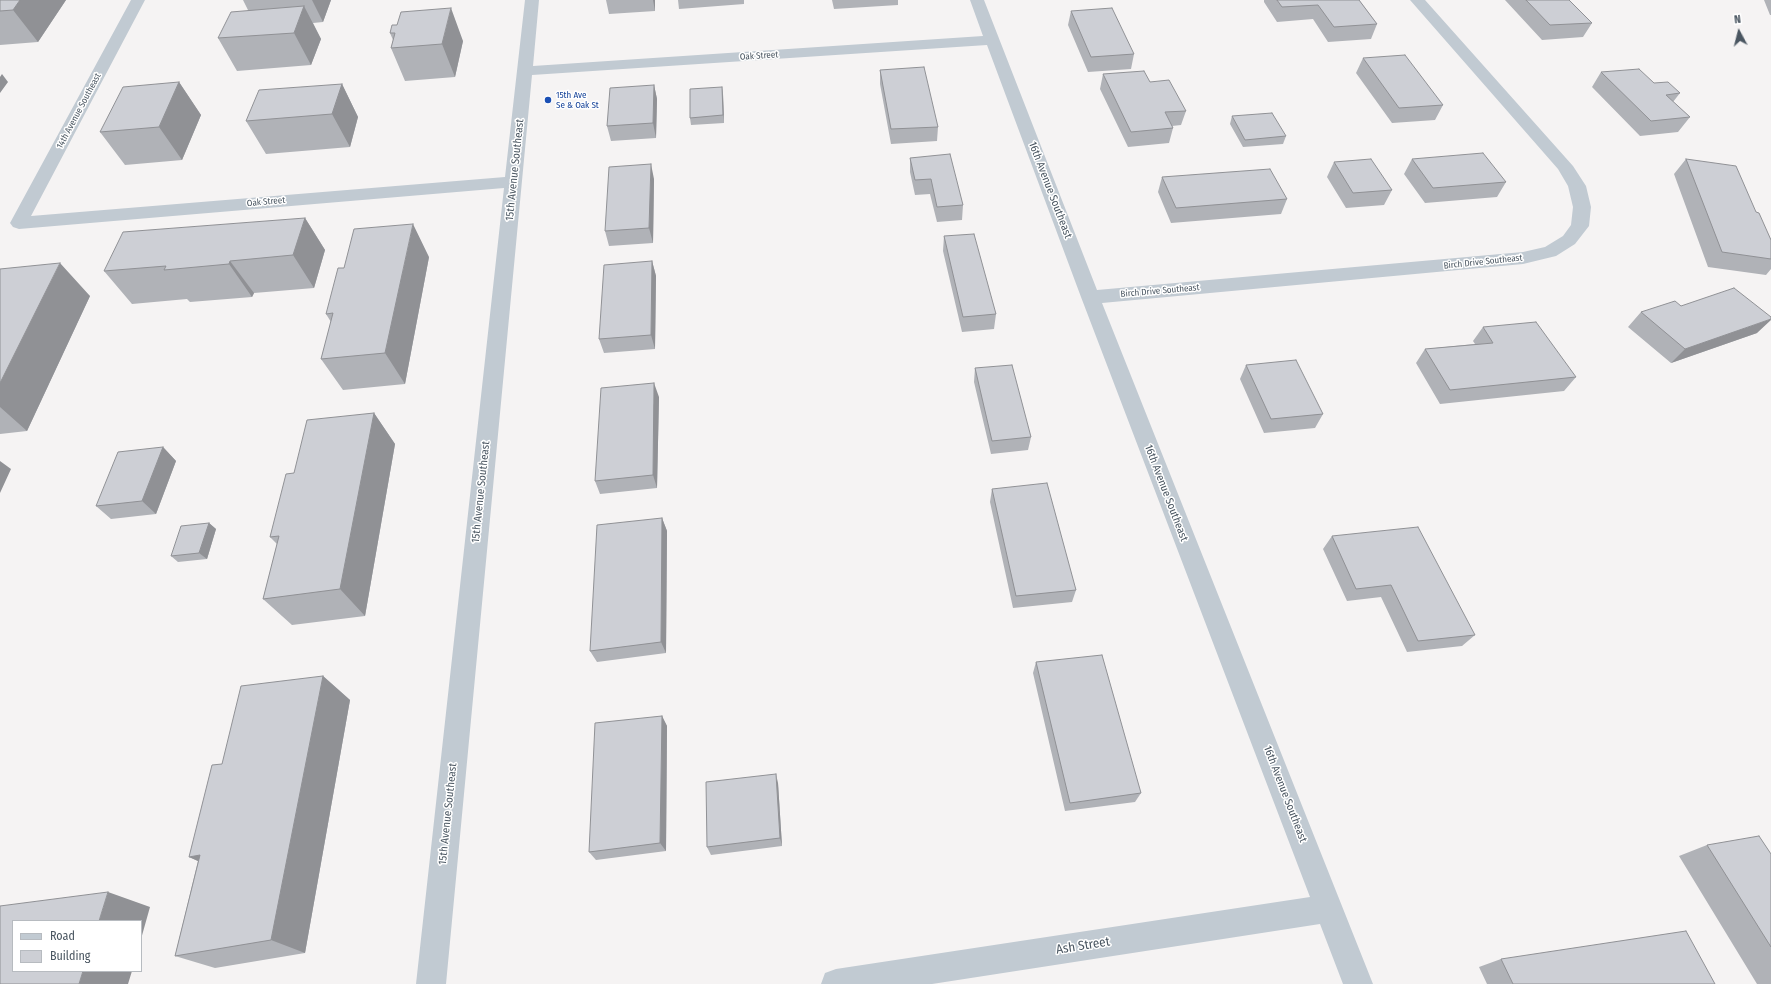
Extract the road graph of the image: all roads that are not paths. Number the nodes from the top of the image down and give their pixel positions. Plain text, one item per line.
1 (138, 0) edge
2 (532, 0) edge
3 (977, 0) edge
4 (1417, 0) edge
5 (993, 40) junction
6 (525, 71) junction
7 (514, 182) junction
8 (19, 223) joint
9 (1090, 297) junction
10 (1329, 908) junction
11 (431, 984) edge
12 (836, 984) edge
13 (1358, 984) edge

1 - 8 street, 14th Avenue Southeast
2 - 6 street, 15th Avenue Southeast
3 - 5 street, 16th Avenue Southeast
4 - 9 street, Birch Drive Southeast
5 - 6 street, Oak Street
5 - 9 street, 16th Avenue Southeast
6 - 7 street, 15th Avenue Southeast
7 - 8 street, Oak Street
7 - 11 street, 15th Avenue Southeast
9 - 10 street, 16th Avenue Southeast
10 - 12 street, Ash Street
10 - 13 street, 16th Avenue Southeast

